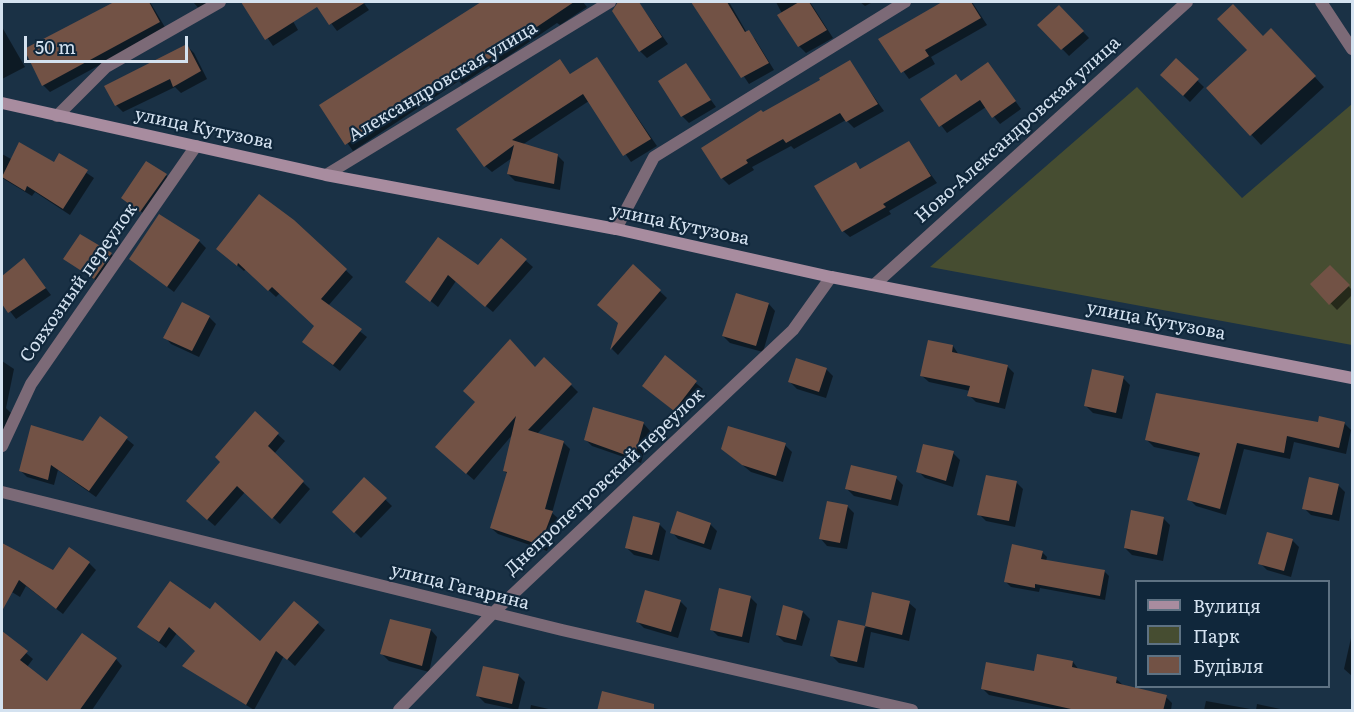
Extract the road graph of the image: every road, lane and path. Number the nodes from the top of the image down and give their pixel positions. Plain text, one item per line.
1 (220, 2) edge
2 (610, 2) edge
3 (905, 2) edge
4 (1187, 2) edge
5 (1321, 2) edge
6 (1353, 49) edge
7 (2, 103) edge
8 (57, 116) junction
9 (196, 146) junction
10 (326, 175) junction
11 (616, 229) junction
12 (831, 277) junction
13 (874, 285) junction
14 (1353, 378) edge
15 (2, 446) edge
16 (2, 492) edge
17 (492, 613) junction
18 (399, 711) edge
19 (912, 711) edge

1 - 8 street
2 - 10 street, Александровская улица
3 - 11 street
4 - 13 street, Ново-Александровская улица
5 - 6 street
7 - 8 main road, улица Кутузова
8 - 9 main road, улица Кутузова
9 - 10 main road, улица Кутузова
9 - 15 street, Совхозный переулок
10 - 11 main road, улица Кутузова
11 - 12 main road, улица Кутузова
12 - 13 main road, улица Кутузова
12 - 17 street, Днепропетровский переулок
13 - 14 main road, улица Кутузова
16 - 17 street, улица Гагарина
17 - 18 street, Днепропетровский переулок
17 - 19 street, улица Гагарина

